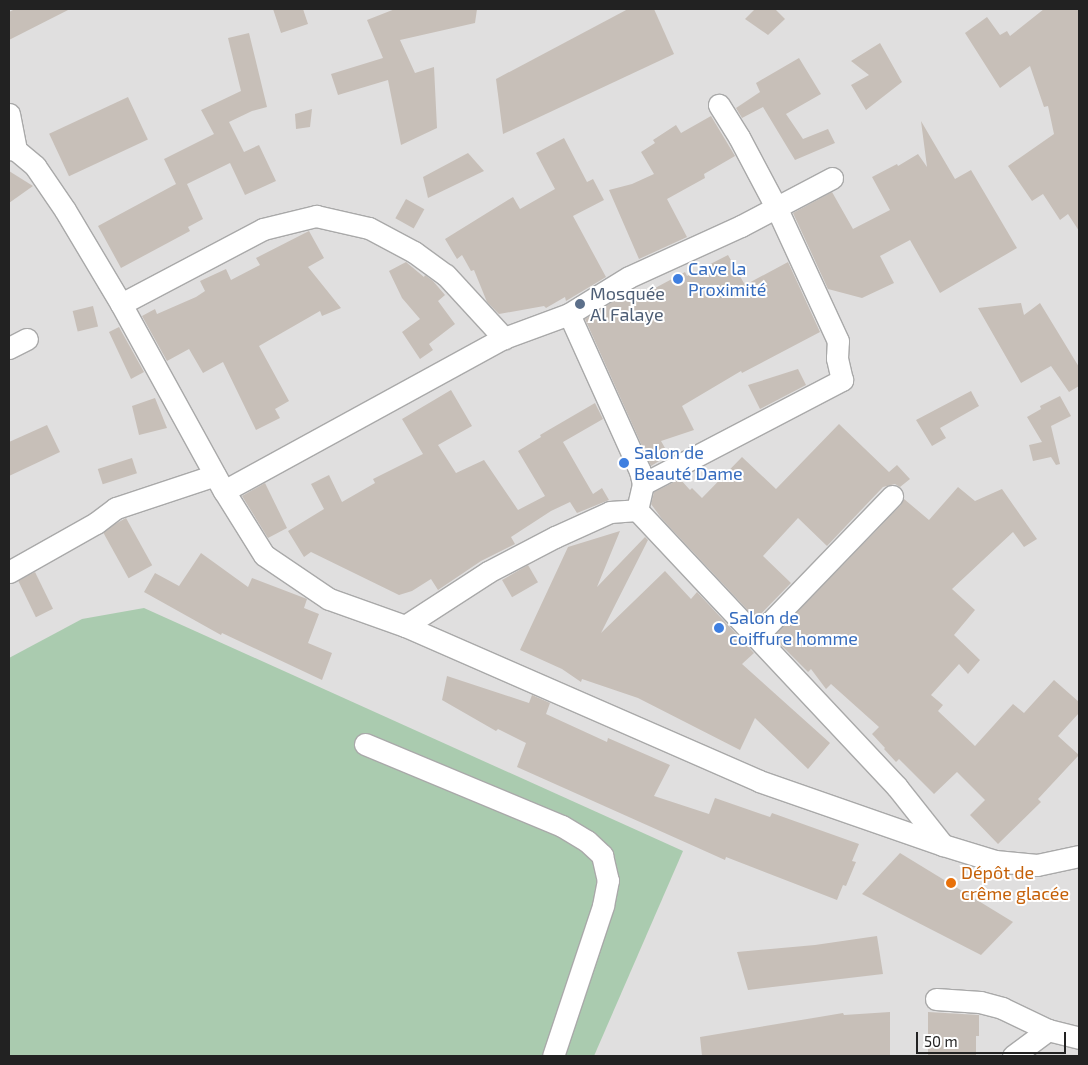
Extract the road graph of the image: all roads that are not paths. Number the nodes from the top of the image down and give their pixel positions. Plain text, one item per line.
1 (719, 105) dead end
2 (9, 114) edge
3 (12, 149) edge
4 (832, 178) dead end
5 (776, 207) junction
6 (121, 304) junction
7 (569, 314) junction
8 (504, 338) junction
9 (220, 483) junction
10 (643, 484) junction
11 (892, 496) dead end
12 (637, 510) junction
13 (9, 572) edge
14 (405, 626) junction
15 (756, 637) junction
16 (366, 744) dead end
17 (943, 845) junction
18 (1079, 856) edge
19 (936, 999) dead end
20 (1048, 1030) junction
21 (1079, 1038) edge
22 (553, 1056) edge
23 (1013, 1056) edge

1 - 5 street
2 - 3 street
3 - 6 street
4 - 5 street
5 - 7 street
5 - 10 street
6 - 8 street
6 - 9 street
7 - 8 street
7 - 10 street
8 - 9 street
9 - 13 street
9 - 14 street
10 - 12 street
11 - 15 street
12 - 14 street
12 - 15 street
14 - 17 street
15 - 17 street
16 - 22 street
17 - 18 street
19 - 20 street
20 - 21 street
20 - 23 street

